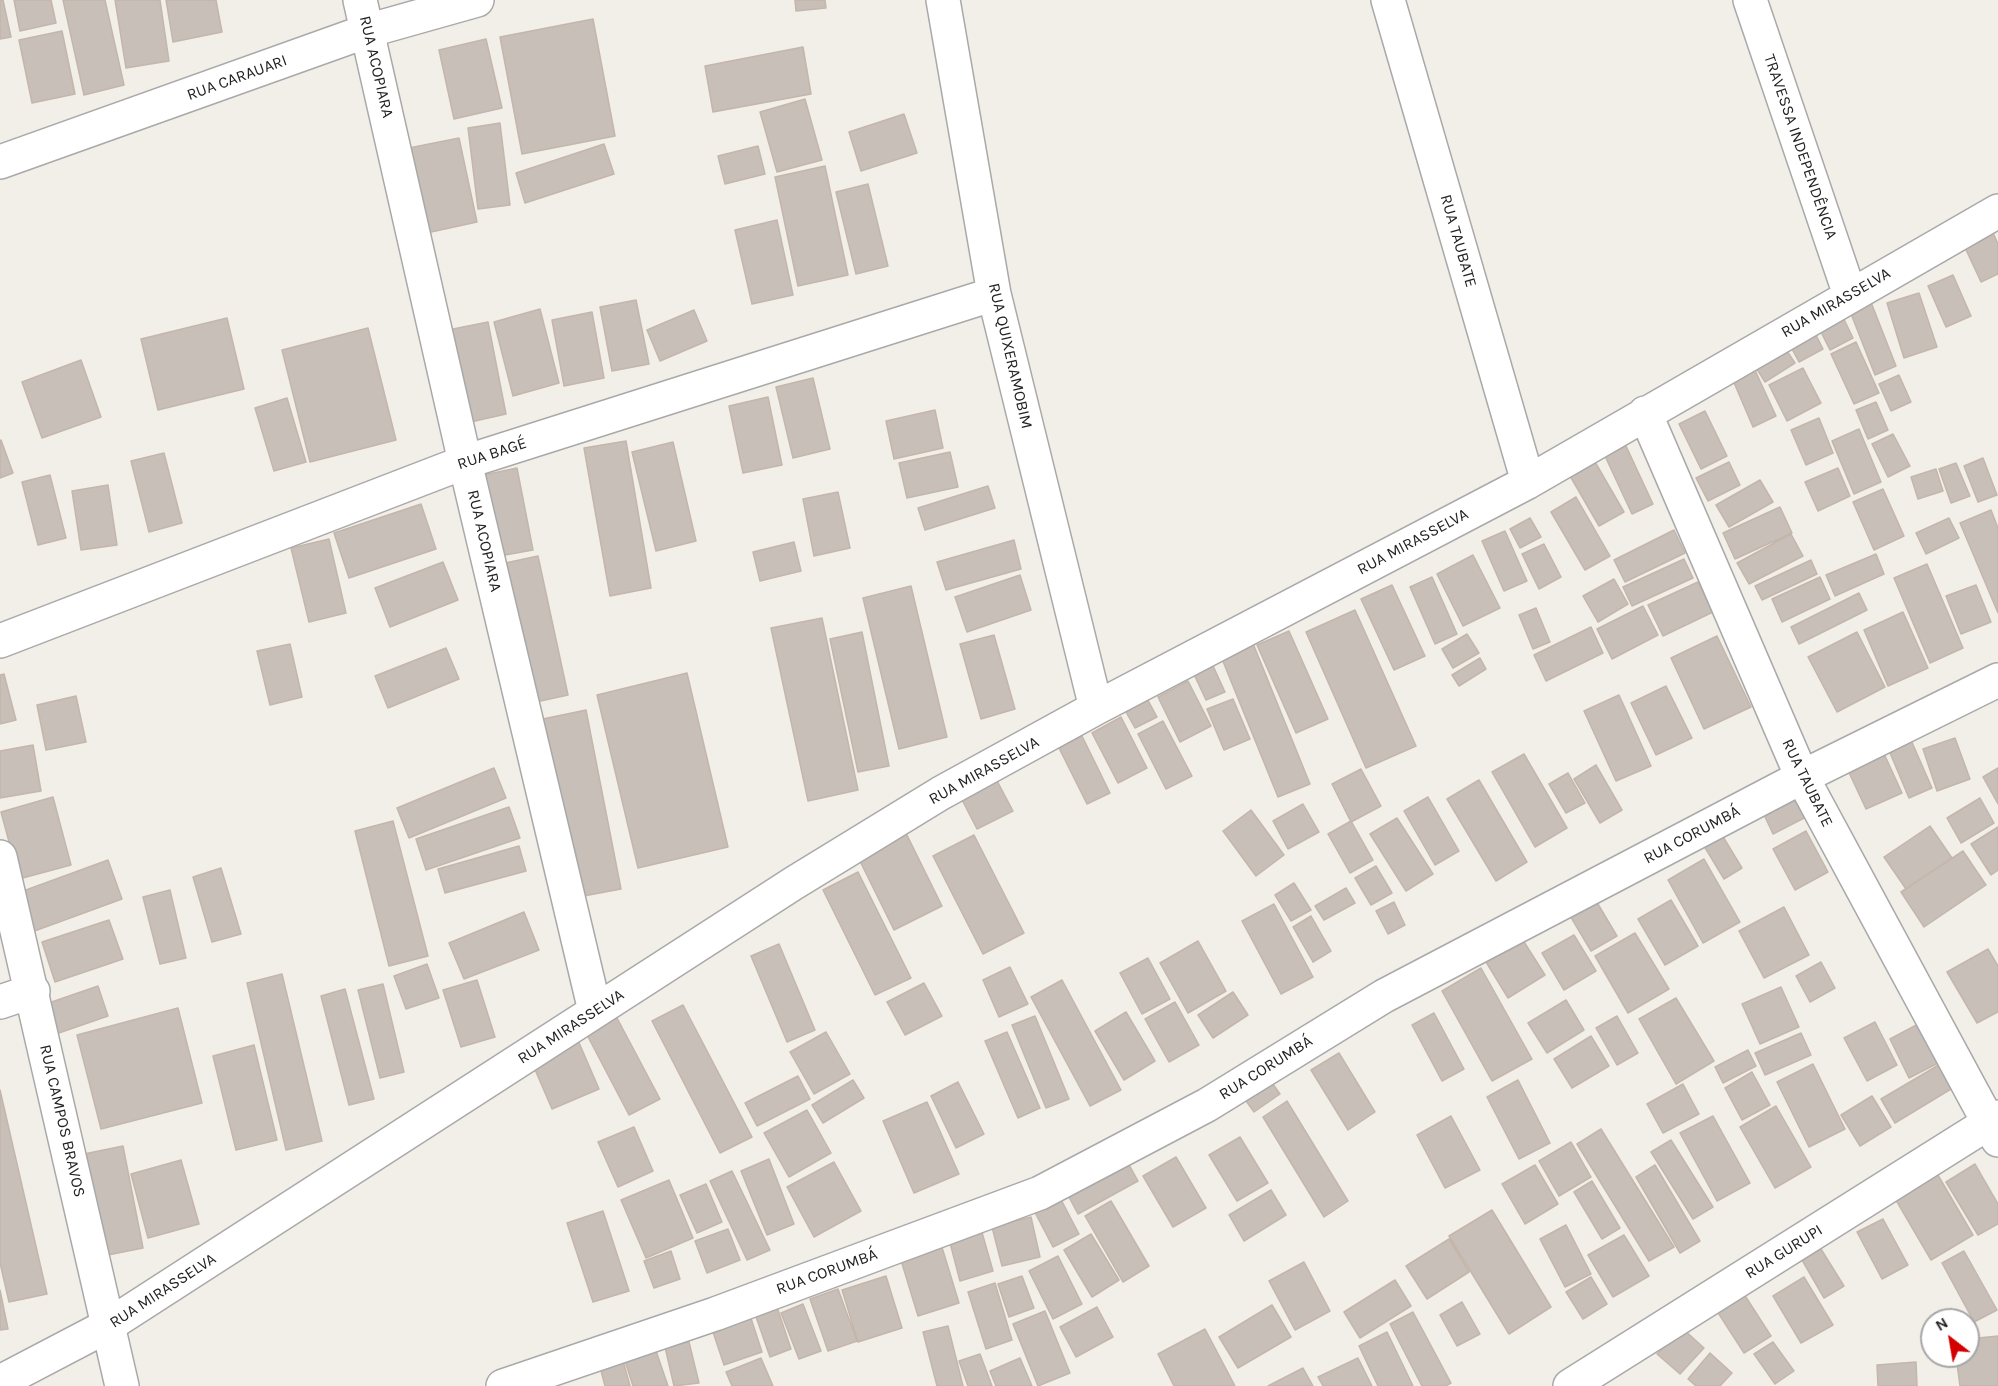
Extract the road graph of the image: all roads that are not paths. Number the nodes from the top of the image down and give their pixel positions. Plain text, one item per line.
1 (360, 0) edge
2 (477, 0) edge
3 (944, 0) edge
4 (1388, 0) edge
5 (1750, 0) edge
6 (368, 31) junction
7 (0, 162) edge
8 (1998, 211) edge
9 (994, 294) junction
10 (1850, 295) junction
11 (1645, 413) junction
12 (465, 462) junction
13 (1528, 482) junction
14 (0, 641) edge
15 (1998, 680) edge
16 (1096, 708) junction
17 (1802, 777) junction
18 (0, 857) edge
19 (33, 992) junction
20 (0, 1002) edge
21 (595, 1011) junction
22 (1995, 1127) edge
23 (109, 1325) junction
24 (0, 1382) edge
25 (122, 1386) edge
26 (503, 1386) edge
27 (1570, 1386) edge

1 - 6 street, RUA ACOPIARA
2 - 6 street, RUA CARAUARI
3 - 9 street, RUA QUIXERAMOBIM
4 - 13 street, RUA TAUBATE
5 - 10 street, TRAVESSA INDEPENDÊNCIA
6 - 7 street, RUA CARAUARI
6 - 12 street, RUA ACOPIARA
8 - 10 street, RUA MIRASSELVA
9 - 12 street, RUA BAGÉ
9 - 16 street, RUA QUIXERAMOBIM
10 - 11 street, RUA MIRASSELVA
11 - 13 street, RUA MIRASSELVA
11 - 17 street, RUA TAUBATE
12 - 14 street, RUA BAGÉ
12 - 21 street, RUA ACOPIARA
13 - 16 street, RUA MIRASSELVA
15 - 17 street, RUA CORUMBÁ
16 - 21 street, RUA MIRASSELVA
17 - 22 street, RUA TAUBATE
17 - 26 street, RUA CORUMBÁ
18 - 19 street, RUA CAMPOS BRAVOS
19 - 20 street
19 - 23 street, RUA CAMPOS BRAVOS
21 - 23 street, RUA MIRASSELVA
22 - 27 street, RUA GURUPI
23 - 24 street, RUA MIRASSELVA
23 - 25 street, RUA CAMPOS BRAVOS

